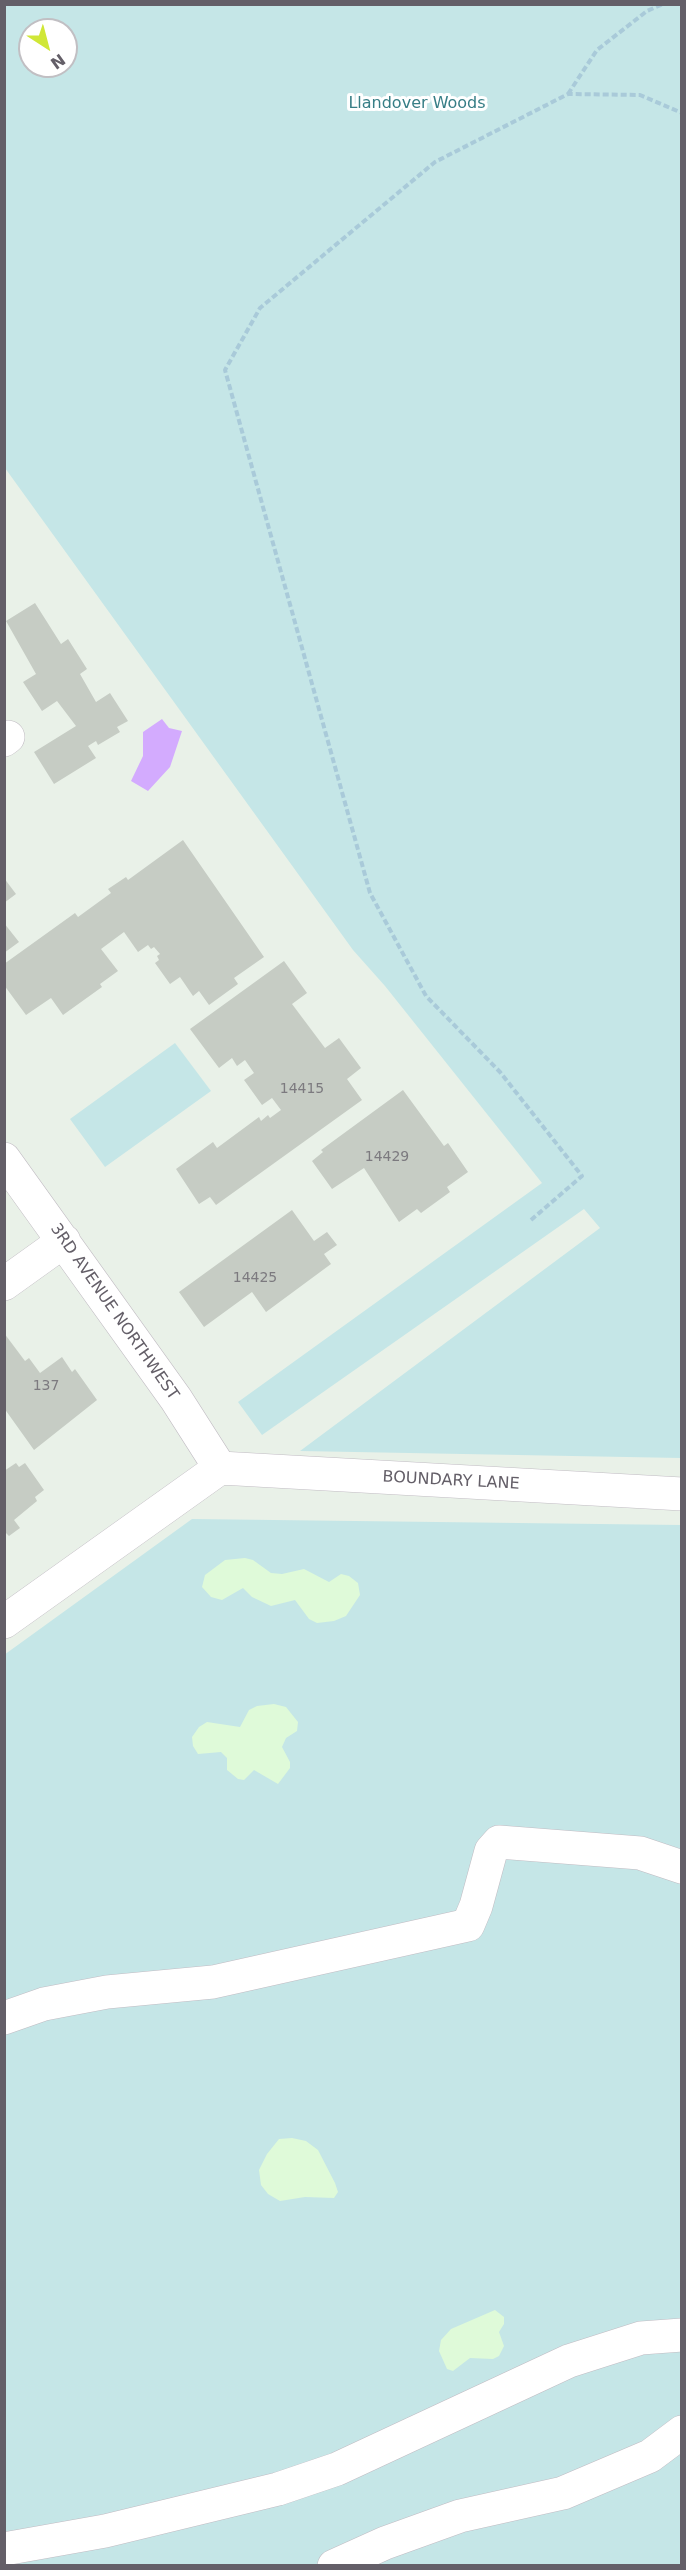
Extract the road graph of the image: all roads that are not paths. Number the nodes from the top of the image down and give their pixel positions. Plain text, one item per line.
1 (4, 1159) edge
2 (64, 1241) junction
3 (4, 1284) edge
4 (220, 1468) junction
5 (681, 1494) edge
6 (4, 1622) edge
7 (681, 1867) edge
8 (4, 2018) edge
9 (681, 2335) edge
10 (681, 2432) edge
11 (4, 2549) edge
12 (334, 2565) edge

1 - 2 street, 3RD AVENUE NORTHWEST
2 - 3 street
2 - 4 street, 3RD AVENUE NORTHWEST
4 - 5 street, BOUNDARY LANE
4 - 6 street
7 - 8 street
9 - 11 street
10 - 12 street

